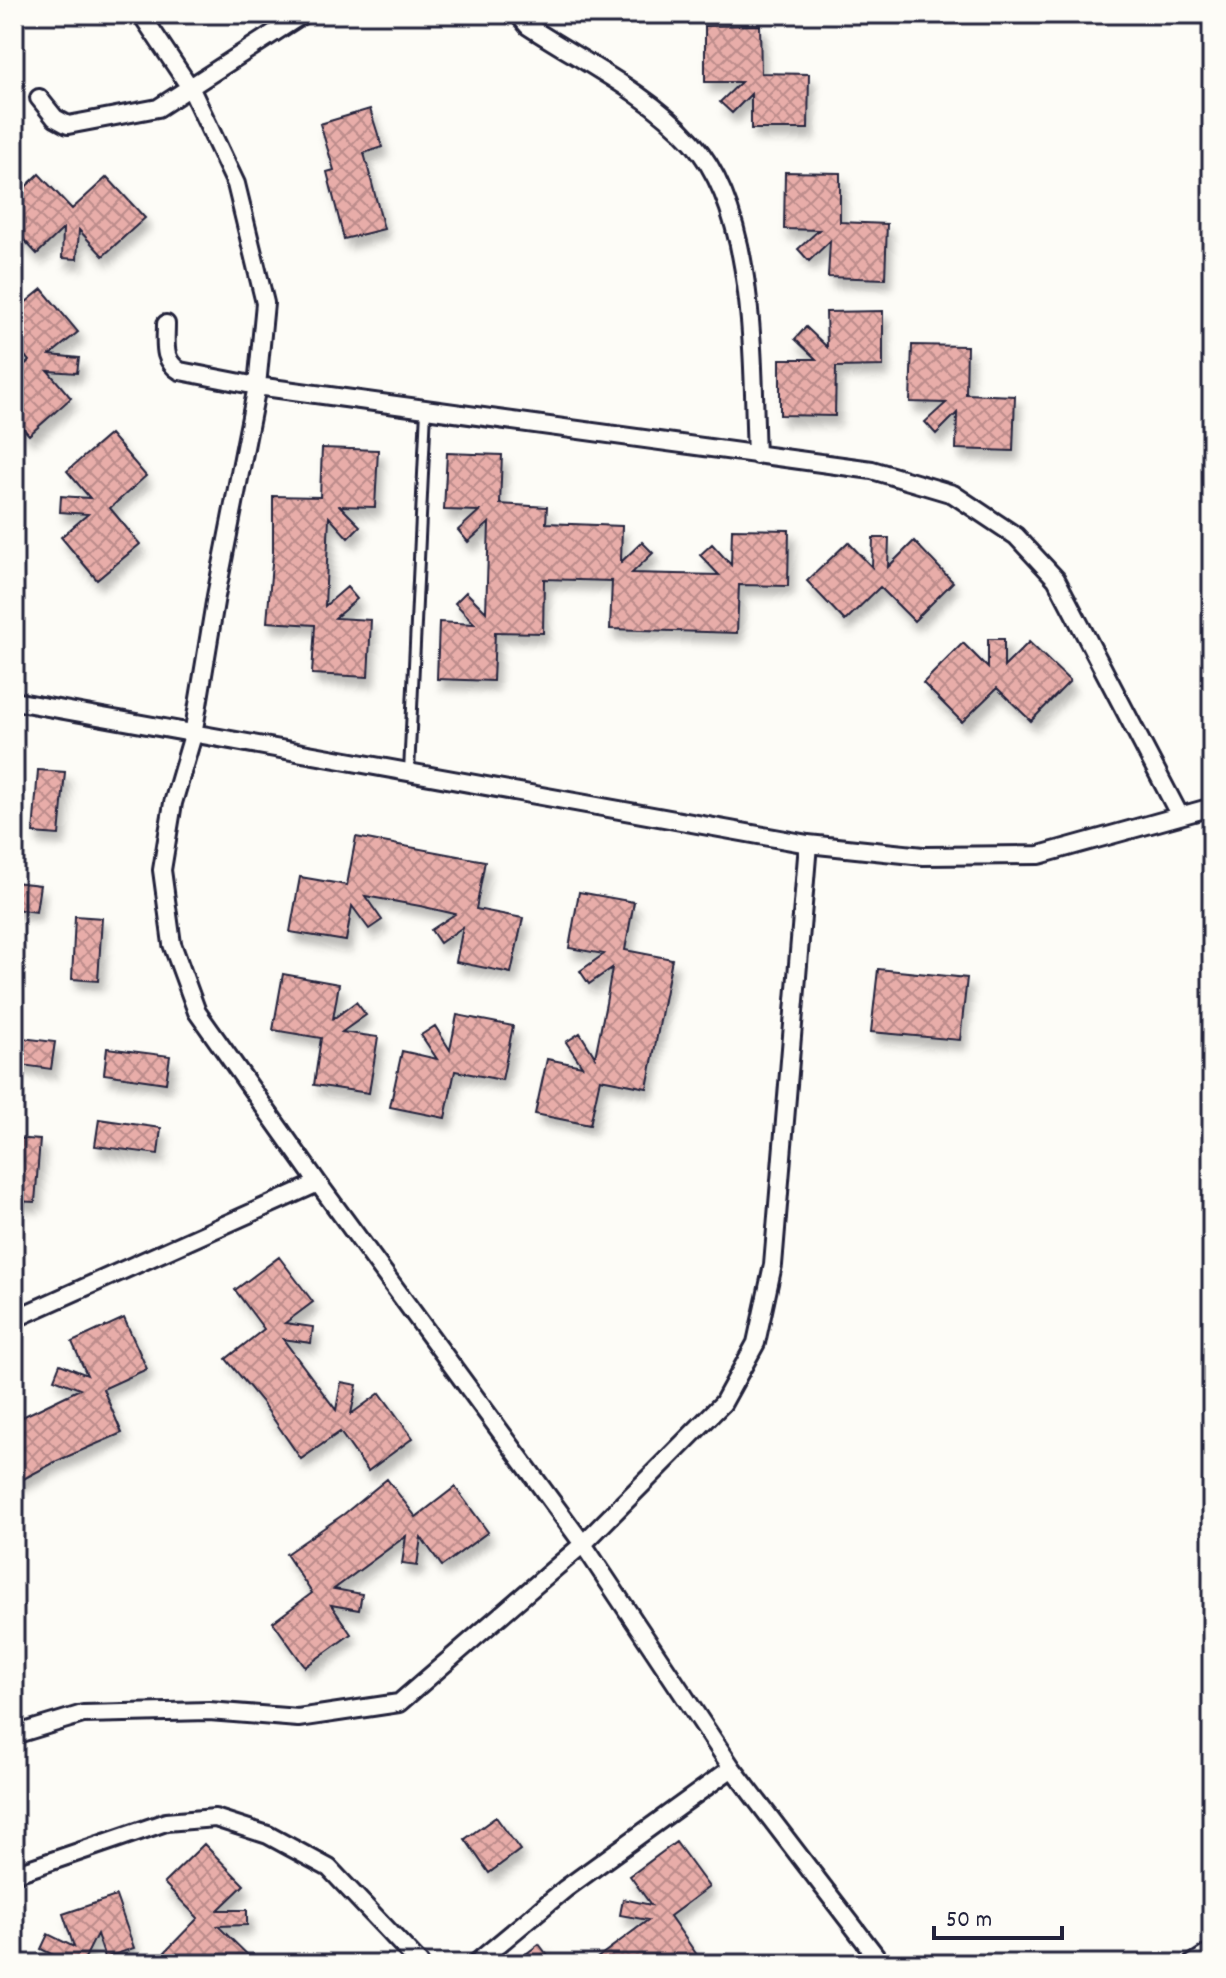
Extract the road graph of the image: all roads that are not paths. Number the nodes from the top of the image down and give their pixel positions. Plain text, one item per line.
1 (141, 14) edge
2 (303, 14) edge
3 (518, 14) edge
4 (191, 89) junction
5 (39, 98) dead end
6 (166, 324) dead end
7 (257, 386) junction
8 (426, 409) junction
9 (756, 455) junction
10 (14, 701) edge
11 (193, 735) junction
12 (409, 773) junction
13 (1212, 807) edge
14 (1180, 816) junction
15 (808, 844) junction
16 (318, 1183) junction
17 (14, 1319) edge
18 (583, 1544) junction
19 (14, 1735) edge
20 (732, 1768) junction
21 (14, 1874) edge
22 (1212, 1951) edge
23 (420, 1964) edge
24 (475, 1964) edge
25 (882, 1964) edge
26 (1192, 1964) edge

1 - 4 street
2 - 4 street
3 - 9 street
4 - 5 street
4 - 7 street
6 - 7 street
7 - 8 street
7 - 11 street
8 - 9 street
8 - 12 lane
9 - 14 street
10 - 11 street
11 - 12 street
11 - 16 street
12 - 15 street
13 - 14 street
14 - 15 street
15 - 18 street
16 - 17 street
16 - 18 street
18 - 19 street
18 - 20 street
20 - 24 street
20 - 25 street
21 - 23 street
22 - 26 street

